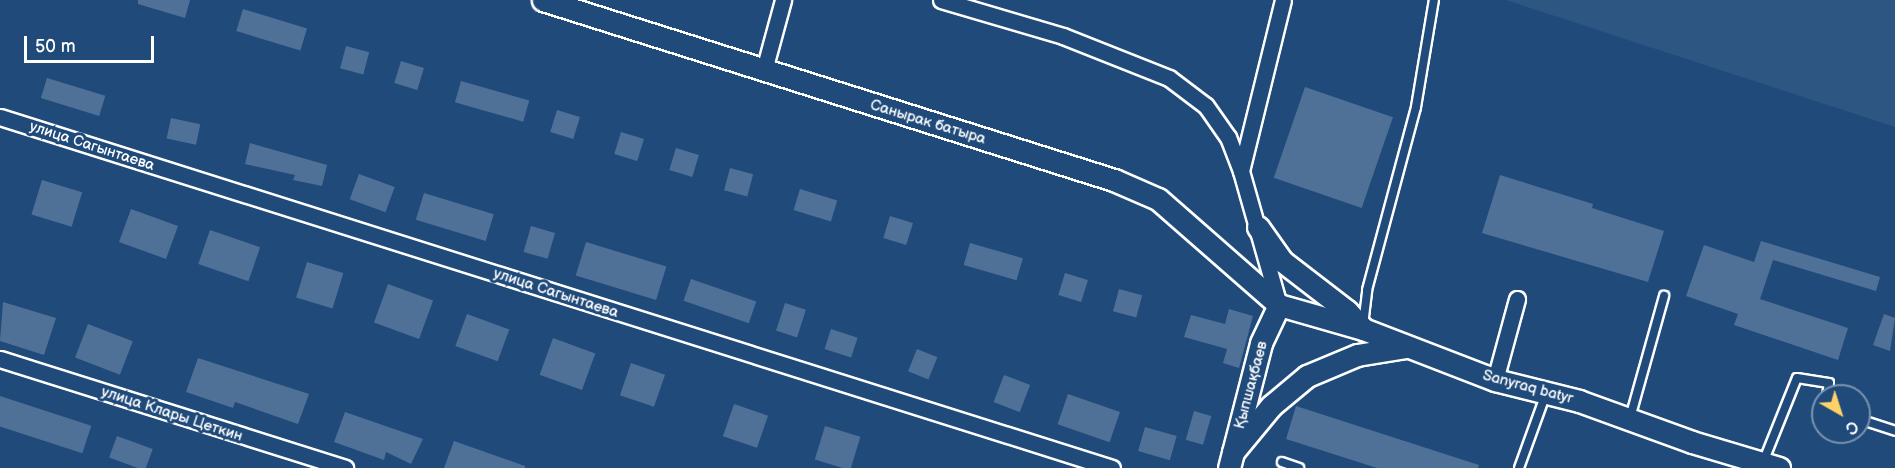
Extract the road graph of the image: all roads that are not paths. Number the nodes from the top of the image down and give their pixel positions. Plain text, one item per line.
1 (543, 0) edge
2 (783, 0) edge
3 (941, 0) edge
4 (1283, 0) edge
5 (1434, 0) edge
6 (764, 70) junction
7 (0, 117) edge
8 (1241, 171) junction
9 (1258, 227) junction
10 (1664, 296) dead end
11 (1517, 299) dead end
12 (1279, 305) junction
13 (1363, 329) junction
14 (1407, 347) junction
15 (0, 359) edge
16 (1495, 380) junction
17 (1829, 384) edge
18 (1546, 394) junction
19 (1630, 418) junction
20 (1871, 423) edge
21 (1895, 431) edge
22 (1231, 460) edge
23 (1282, 462) dead end
24 (1771, 465) edge
25 (345, 468) edge
26 (1112, 468) edge
27 (1299, 468) edge
28 (1519, 468) edge

1 - 6 street, Санырак батыра
2 - 6 street
3 - 8 street
4 - 8 street
5 - 13 lane
6 - 12 street, Санырак батыра
7 - 26 street, улица Сагынтаева
8 - 9 street
9 - 12 street
9 - 13 street
10 - 19 lane
11 - 16 street
12 - 13 street, Sanyraq batyr
12 - 22 street, Қыпшақбаев
13 - 14 street, Sanyraq batyr
14 - 16 street, Sanyraq batyr
14 - 22 street
15 - 25 street, улица Клары Цеткин
16 - 18 street, Sanyraq batyr
17 - 24 lane
18 - 19 street, Sanyraq batyr
18 - 28 lane
19 - 24 street, Sanyraq batyr
20 - 21 lane
23 - 27 lane

